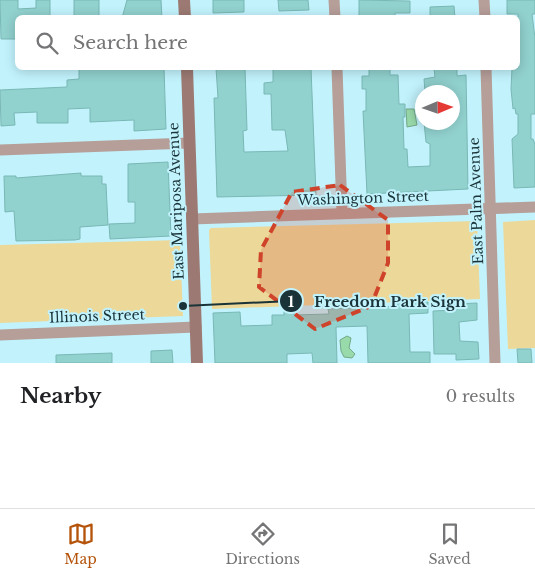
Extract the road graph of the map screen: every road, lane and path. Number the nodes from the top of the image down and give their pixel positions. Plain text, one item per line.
1 (184, 0) edge
2 (334, 0) edge
3 (484, 0) edge
4 (185, 15) edge
5 (335, 15) edge
6 (484, 15) edge
7 (187, 70) edge
8 (337, 70) edge
9 (486, 70) edge
10 (189, 143) junction
11 (0, 150) edge
12 (535, 207) edge
13 (492, 208) junction
14 (342, 213) junction
15 (192, 219) junction
16 (196, 327) junction
17 (0, 335) edge
18 (197, 363) edge
19 (495, 363) edge

1 - 4 street
2 - 5 street
3 - 6 street
7 - 10 street, East Mariposa Avenue
8 - 14 street
9 - 13 street, East Palm Avenue
10 - 11 street
10 - 15 street, East Mariposa Avenue
12 - 13 street, Washington Street
13 - 14 street, Washington Street
13 - 19 street, East Palm Avenue
14 - 15 street, Washington Street
15 - 16 street, East Mariposa Avenue
16 - 17 street, Illinois Street
16 - 18 street, East Mariposa Avenue

